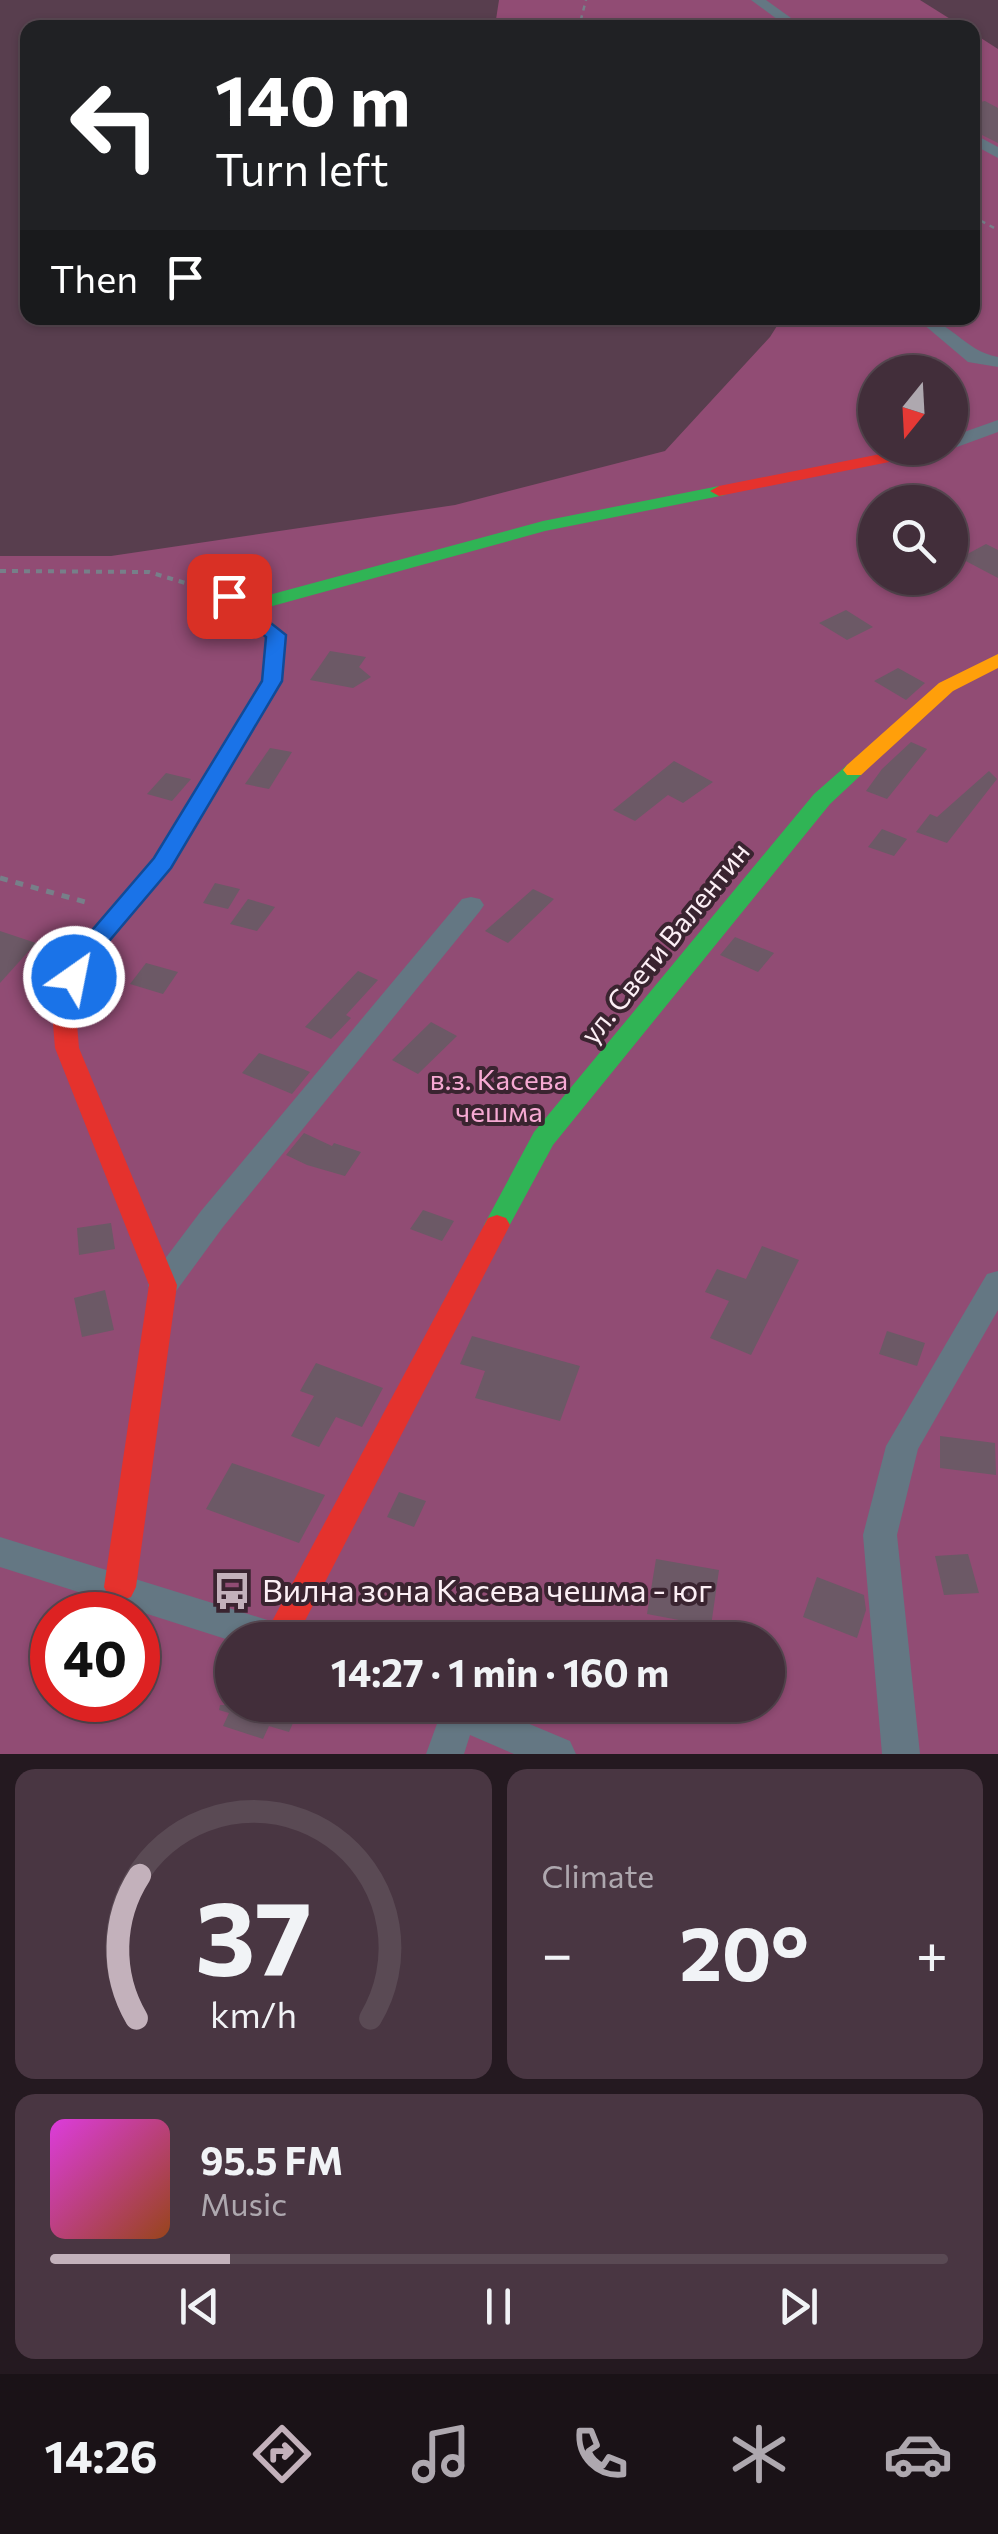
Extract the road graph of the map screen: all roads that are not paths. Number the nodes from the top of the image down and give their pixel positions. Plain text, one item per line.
1 (757, 0) edge
2 (787, 20) edge
3 (933, 325) edge
4 (998, 362) edge
5 (998, 426) edge
6 (968, 437) edge
7 (858, 463) edge
8 (998, 660) edge
9 (471, 905) dead end
10 (163, 1285) junction
11 (996, 1298) edge
12 (0, 1552) edge
13 (120, 1587) junction
14 (224, 1622) edge
15 (288, 1622) edge
16 (449, 1722) edge
17 (483, 1722) edge
18 (445, 1754) edge
19 (557, 1754) edge
20 (901, 1754) edge

1 - 2 street
3 - 4 street
5 - 6 street
7 - 10 street
8 - 15 street, ул. Свети Валентин
9 - 10 street
10 - 13 street
11 - 20 street
12 - 13 street
13 - 14 street
16 - 18 street
17 - 19 street

